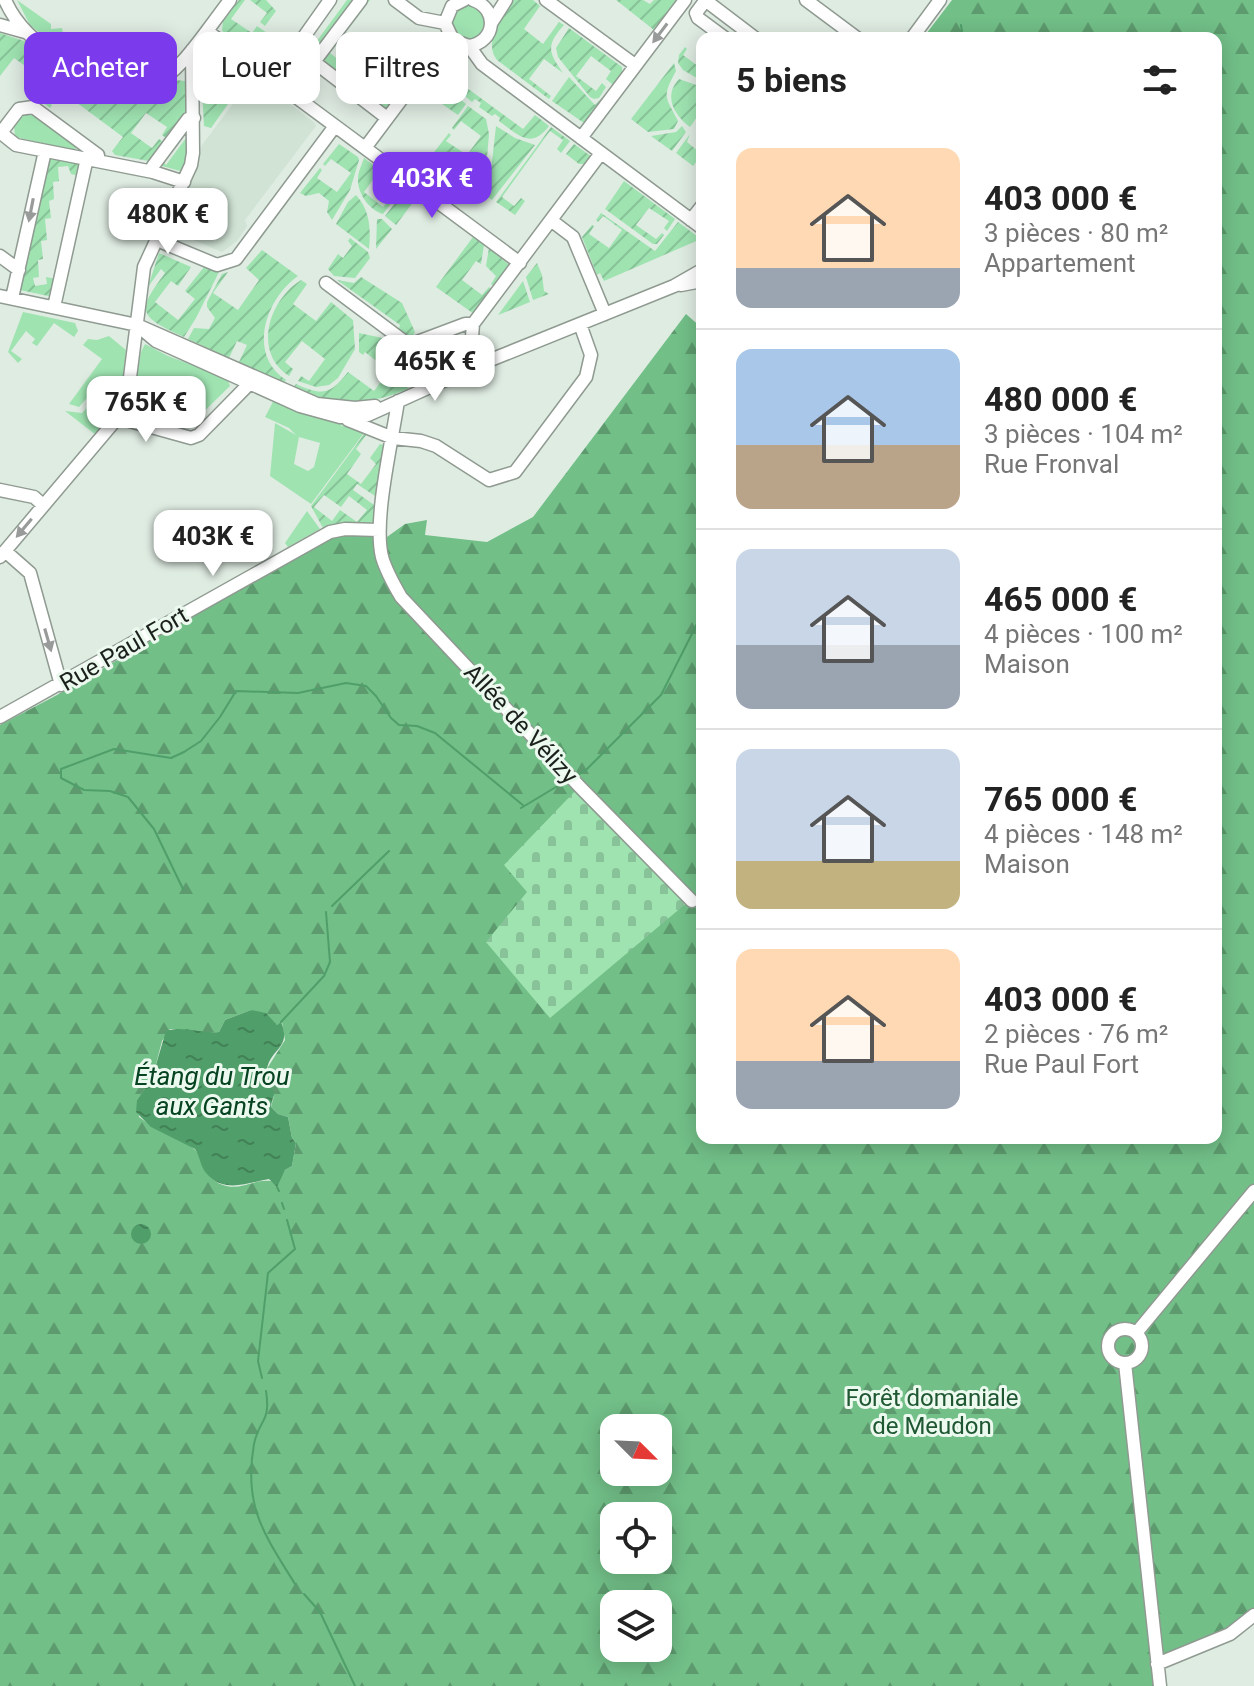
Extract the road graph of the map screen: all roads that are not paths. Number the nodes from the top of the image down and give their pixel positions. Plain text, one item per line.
1 (5, 0) edge
2 (230, 0) edge
3 (330, 0) edge
4 (361, 0) edge
5 (395, 0) edge
6 (463, 0) edge
7 (506, 0) edge
8 (546, 0) edge
9 (685, 0) edge
10 (705, 0) edge
11 (806, 0) edge
12 (940, 0) edge
13 (482, 1) edge
14 (492, 22) junction
15 (0, 25) edge
16 (447, 30) junction
17 (207, 31) junction
18 (25, 32) joint
19 (306, 32) edge
20 (717, 32) edge
21 (747, 32) edge
22 (849, 32) edge
23 (916, 32) edge
24 (475, 44) junction
25 (192, 50) junction
26 (320, 54) edge
27 (635, 65) junction
28 (177, 67) edge
29 (320, 67) edge
30 (193, 74) joint
31 (177, 76) edge
32 (194, 104) edge
33 (194, 118) junction
34 (387, 118) junction
35 (335, 126) junction
36 (0, 134) edge
37 (581, 138) junction
38 (365, 148) junction
39 (45, 151) junction
40 (601, 153) junction
41 (93, 159) junction
42 (153, 172) junction
43 (184, 182) junction
44 (552, 221) junction
45 (696, 224) edge
46 (164, 243) dead end
47 (0, 256) edge
48 (520, 263) junction
49 (19, 270) junction
50 (696, 273) edge
51 (696, 282) edge
52 (326, 283) dead end
53 (674, 286) junction
54 (6, 297) edge
55 (54, 307) junction
56 (605, 314) junction
57 (473, 324) junction
58 (580, 324) junction
59 (137, 325) junction
60 (409, 345) junction
61 (483, 363) junction
62 (409, 375) dead end
63 (253, 380) junction
64 (398, 401) junction
65 (120, 415) junction
66 (340, 417) junction
67 (393, 438) junction
68 (0, 490) edge
69 (43, 505) junction
70 (379, 530) junction
71 (2, 554) edge
72 (61, 685) junction
73 (0, 717) edge
74 (692, 901) dead end
75 (1254, 1191) edge
76 (1137, 1332) junction
77 (1125, 1363) junction
78 (1254, 1615) edge
79 (1157, 1664) junction
80 (1160, 1686) edge

1 - 18 street
2 - 17 street
3 - 19 street
4 - 26 street
5 - 16 street
6 - 16 street
7 - 14 street
8 - 27 street
9 -> 27 street
10 - 20 street
10 - 21 street
11 - 22 street
12 - 23 street
13 - 14 street
14 - 24 street
15 - 18 street
16 - 24 street
16 - 34 street
17 - 25 street
17 - 35 street
24 - 37 street
25 - 28 street
25 - 30 street
27 - 37 street
29 - 34 street
30 - 31 street
32 - 33 street
33 - 42 street
33 - 43 street
34 - 38 street
35 - 38 street
35 - 46 street
36 - 39 street
36 - 41 street
37 - 40 street
38 - 48 street
39 - 41 street
39 -> 49 street
40 - 44 street
40 - 45 street
41 - 42 street
41 - 55 street
42 - 43 street
43 - 59 street
44 - 48 street
44 - 56 street
47 - 49 street
48 - 57 street
49 - 54 street
50 - 53 street
51 - 53 street
52 - 60 street
53 - 56 street
54 - 55 street
55 - 59 street
56 - 58 street
57 - 60 street
57 - 61 street
58 - 61 street
58 - 67 street
59 - 63 street
59 - 65 street
60 - 62 street
61 - 64 street
63 - 64 street
63 - 65 street
63 - 66 street
64 - 66 street
64 - 67 street
65 - 69 street
66 - 67 street
67 - 70 street
68 - 69 street
69 -> 71 street
70 - 72 street, Rue Paul Fort
70 - 74 street, Allée de Vélizy
71 -> 72 street
72 - 73 street, Rue Paul Fort
75 - 76 street
76 - 77 street
76 - 77 street
77 - 79 street
78 - 79 street
79 - 80 street

